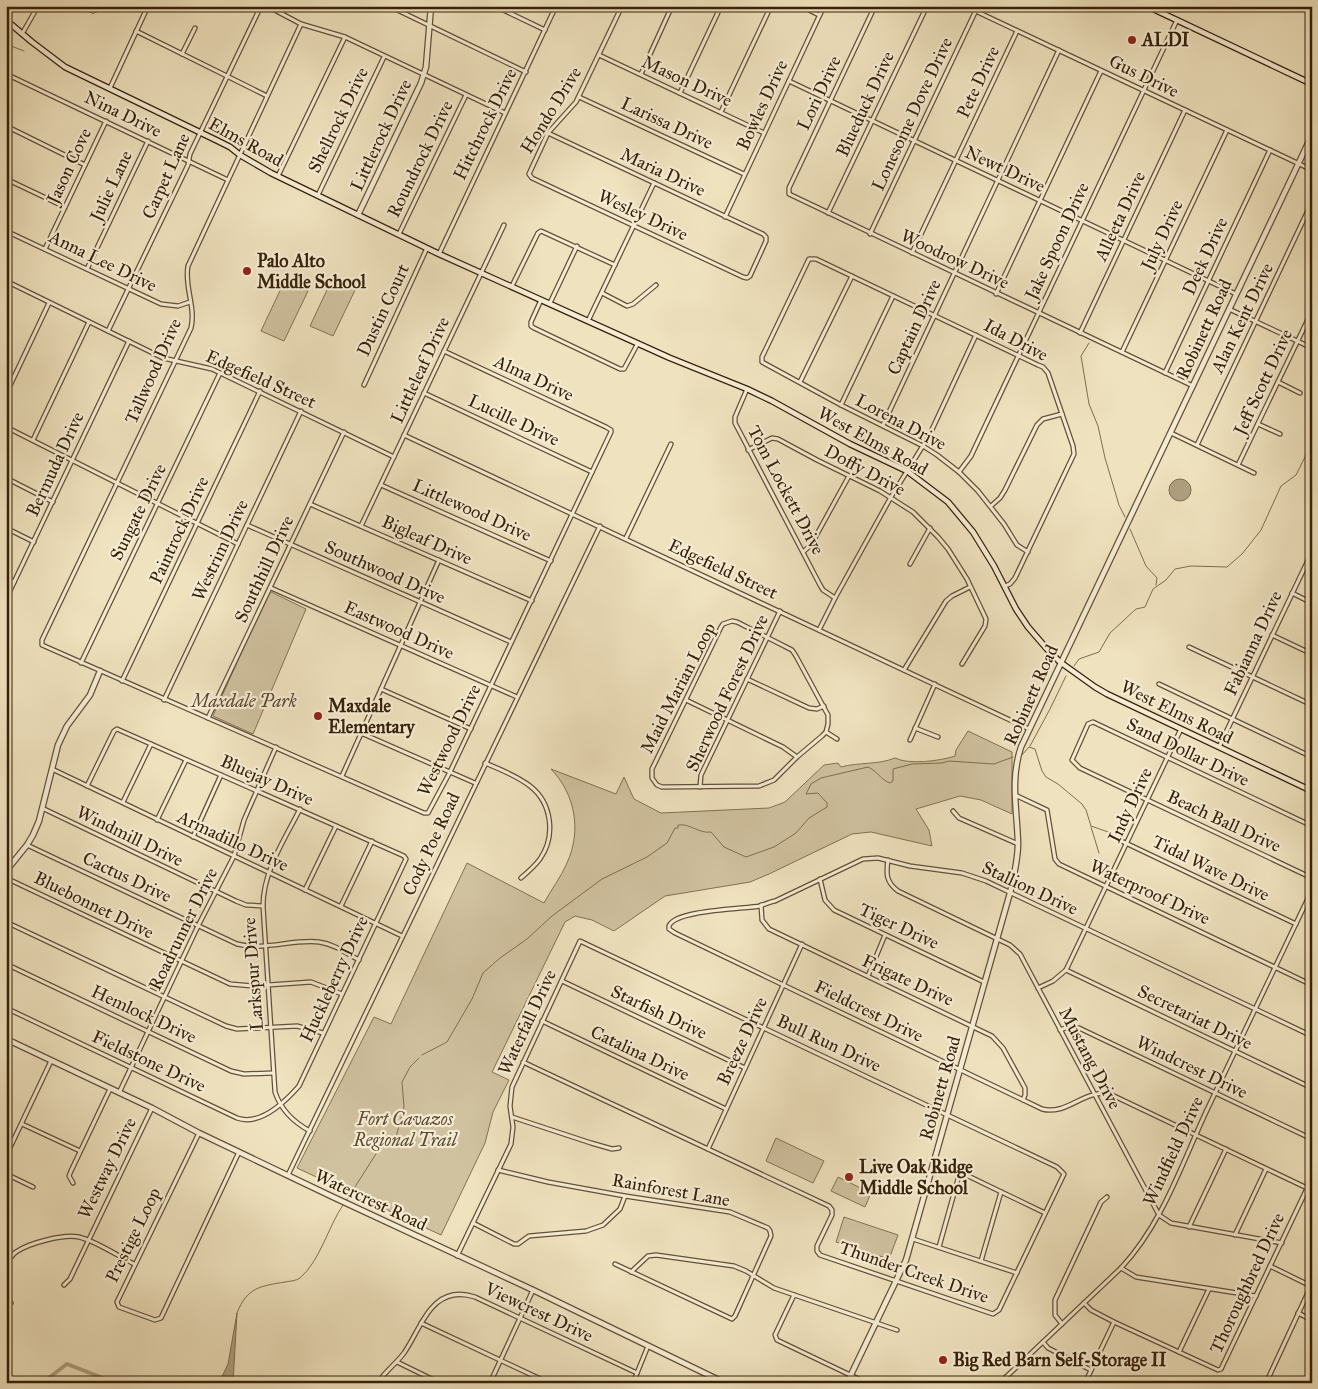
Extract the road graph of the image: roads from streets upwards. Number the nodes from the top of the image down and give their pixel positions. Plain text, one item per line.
1 (38, 6) edge
2 (81, 6) edge
3 (98, 6) edge
4 (148, 6) edge
5 (262, 6) edge
6 (267, 6) edge
7 (389, 6) edge
8 (431, 6) edge
9 (495, 6) edge
10 (556, 6) edge
11 (622, 6) edge
12 (672, 6) edge
13 (720, 6) edge
14 (771, 6) edge
15 (801, 6) edge
16 (824, 6) edge
17 (875, 6) edge
18 (927, 6) edge
19 (965, 6) edge
20 (978, 6) edge
21 (1148, 6) edge
22 (975, 11) junction
23 (819, 15) junction
24 (6, 20) edge
25 (1177, 20) junction
26 (302, 24) junction
27 (429, 25) junction
28 (195, 28) dead end
29 (545, 30) junction
30 (136, 31) junction
31 (1017, 31) junction
32 (22, 34) junction
33 (344, 38) junction
34 (1059, 50) junction
35 (182, 54) junction
36 (599, 55) junction
37 (384, 57) junction
38 (1101, 70) junction
39 (526, 72) junction
40 (6, 74) edge
41 (640, 74) junction
42 (424, 75) junction
43 (228, 77) junction
44 (788, 82) junction
45 (1312, 84) edge
46 (110, 89) junction
47 (1143, 91) junction
48 (680, 92) junction
49 (466, 95) junction
50 (267, 96) junction
51 (579, 97) junction
52 (830, 101) junction
53 (1185, 110) junction
54 (721, 112) junction
55 (505, 113) junction
56 (106, 121) junction
57 (872, 121) junction
58 (6, 126) edge
59 (1227, 130) junction
60 (200, 132) junction
61 (548, 133) junction
62 (764, 133) junction
63 (1312, 135) edge
64 (148, 141) junction
65 (914, 141) junction
66 (1270, 150) junction
67 (240, 155) junction
68 (188, 161) junction
69 (956, 161) junction
70 (85, 164) junction
71 (1298, 164) junction
72 (1312, 170) edge
73 (529, 174) joint
74 (744, 174) junction
75 (278, 176) junction
76 (6, 179) edge
77 (228, 180) junction
78 (998, 181) junction
79 (654, 183) junction
80 (788, 193) joint
81 (318, 196) junction
82 (1040, 201) junction
83 (1312, 202) edge
84 (65, 207) junction
85 (828, 214) junction
86 (358, 215) junction
87 (725, 217) junction
88 (1082, 220) junction
89 (504, 225) dead end
90 (634, 225) junction
91 (6, 230) edge
92 (399, 234) junction
93 (870, 234) junction
94 (1123, 240) junction
95 (577, 246) junction
96 (427, 248) junction
97 (45, 249) junction
98 (912, 253) junction
99 (439, 254) junction
100 (1165, 260) junction
101 (615, 265) junction
102 (87, 269) junction
103 (481, 273) junction
104 (955, 274) junction
105 (852, 276) junction
106 (747, 278) joint
107 (1209, 280) junction
108 (8, 282) edge
109 (512, 286) junction
110 (656, 286) dead end
111 (129, 289) junction
112 (6, 290) edge
113 (602, 293) junction
114 (996, 294) junction
115 (1236, 294) junction
116 (893, 296) junction
117 (541, 300) junction
118 (50, 302) junction
119 (190, 302) junction
120 (550, 303) junction
121 (1229, 309) junction
122 (1312, 311) edge
123 (1038, 313) junction
124 (935, 316) junction
125 (588, 321) junction
126 (1255, 321) junction
127 (89, 322) junction
128 (108, 331) junction
129 (1080, 333) junction
130 (976, 335) junction
131 (129, 341) junction
132 (1297, 341) junction
133 (638, 343) junction
134 (1312, 348) edge
135 (444, 351) junction
136 (1122, 352) junction
137 (1018, 355) junction
138 (175, 361) junction
139 (762, 362) joint
140 (220, 373) junction
141 (1165, 373) junction
142 (800, 382) junction
143 (1278, 382) junction
144 (364, 385) dead end
145 (1193, 386) junction
146 (747, 389) junction
147 (260, 391) junction
148 (424, 393) junction
149 (1300, 393) dead end
150 (6, 394) edge
151 (841, 405) junction
152 (301, 411) junction
153 (1062, 414) junction
154 (1258, 424) junction
155 (883, 425) junction
156 (6, 427) edge
157 (611, 431) joint
158 (344, 432) junction
159 (1170, 432) junction
160 (1280, 434) dead end
161 (404, 435) junction
162 (33, 440) junction
163 (671, 444) dead end
164 (1197, 445) junction
165 (924, 446) junction
166 (748, 450) junction
167 (394, 457) junction
168 (73, 460) junction
169 (1238, 465) junction
170 (592, 472) junction
171 (907, 472) junction
172 (959, 472) junction
173 (1254, 473) dead end
174 (849, 476) junction
175 (6, 478) edge
176 (117, 483) junction
177 (381, 485) junction
178 (892, 497) junction
179 (53, 502) junction
180 (157, 504) junction
181 (310, 504) junction
182 (991, 506) junction
183 (572, 514) junction
184 (197, 524) junction
185 (247, 525) junction
186 (361, 526) junction
187 (600, 526) junction
188 (6, 528) edge
189 (930, 528) junction
190 (626, 538) junction
191 (34, 542) junction
192 (238, 544) junction
193 (290, 545) junction
194 (803, 552) junction
195 (1028, 552) junction
196 (1312, 552) edge
197 (439, 560) junction
198 (550, 561) junction
199 (910, 564) dead end
200 (6, 578) edge
201 (14, 582) junction
202 (1005, 586) junction
203 (970, 587) junction
204 (271, 588) junction
205 (1292, 593) junction
206 (835, 598) junction
207 (6, 599) edge
208 (532, 601) junction
209 (420, 602) junction
210 (1312, 603) edge
211 (780, 611) junction
212 (819, 630) junction
213 (1272, 635) junction
214 (768, 637) junction
215 (41, 643) joint
216 (512, 643) junction
217 (401, 645) junction
218 (1189, 647) dead end
219 (1312, 654) edge
220 (1060, 662) junction
221 (81, 663) junction
222 (962, 664) dead end
223 (904, 670) junction
224 (100, 671) junction
225 (1252, 677) junction
226 (747, 679) junction
227 (122, 681) junction
228 (935, 684) junction
229 (1159, 684) dead end
230 (491, 686) junction
231 (381, 689) junction
232 (517, 697) junction
233 (164, 700) junction
234 (686, 700) junction
235 (1312, 705) edge
236 (824, 706) junction
237 (208, 718) junction
238 (1232, 719) junction
239 (728, 721) junction
240 (471, 728) junction
241 (915, 728) junction
242 (1029, 729) junction
243 (1181, 729) junction
244 (826, 732) junction
245 (361, 733) junction
246 (938, 737) dead end
247 (837, 739) dead end
248 (910, 740) dead end
249 (150, 744) junction
250 (276, 747) junction
251 (1219, 747) junction
252 (796, 756) junction
253 (1168, 757) junction
254 (1312, 757) edge
255 (186, 760) junction
256 (1072, 760) joint
257 (485, 764) junction
258 (52, 770) junction
259 (450, 772) junction
260 (221, 775) junction
261 (342, 776) junction
262 (476, 783) junction
263 (87, 786) junction
264 (700, 787) junction
265 (257, 791) junction
266 (1312, 791) edge
267 (1014, 794) junction
268 (1147, 800) junction
269 (122, 802) junction
270 (42, 808) junction
271 (300, 809) junction
272 (953, 811) dead end
273 (157, 820) junction
274 (336, 826) junction
275 (1312, 826) edge
276 (1113, 836) dead end
277 (193, 837) junction
278 (372, 841) junction
279 (1127, 843) junction
280 (1018, 844) junction
281 (28, 845) junction
282 (234, 856) junction
283 (406, 859) joint
284 (888, 860) junction
285 (6, 871) edge
286 (269, 873) junction
287 (6, 878) edge
288 (521, 878) dead end
289 (1312, 878) edge
290 (820, 879) junction
291 (1106, 886) junction
292 (305, 890) junction
293 (1312, 890) edge
294 (215, 892) junction
295 (1010, 893) junction
296 (760, 905) junction
297 (263, 906) junction
298 (341, 906) junction
299 (6, 922) edge
300 (376, 923) junction
301 (1296, 924) junction
302 (198, 926) junction
303 (669, 926) joint
304 (1086, 929) junction
305 (885, 935) junction
306 (402, 936) junction
307 (997, 938) junction
308 (580, 941) joint
309 (802, 944) junction
310 (266, 946) junction
311 (359, 960) junction
312 (182, 962) junction
313 (6, 964) edge
314 (1275, 966) junction
315 (1066, 970) junction
316 (868, 976) junction
317 (562, 981) junction
318 (984, 982) junction
319 (268, 985) junction
320 (783, 985) junction
321 (1312, 985) edge
322 (1038, 988) junction
323 (342, 994) junction
324 (165, 998) junction
325 (6, 1008) edge
326 (1255, 1009) junction
327 (542, 1021) junction
328 (972, 1026) junction
329 (270, 1027) junction
330 (764, 1028) junction
331 (1060, 1030) junction
332 (149, 1032) junction
333 (323, 1033) junction
334 (1312, 1036) edge
335 (6, 1039) edge
336 (1235, 1051) junction
337 (52, 1061) junction
338 (522, 1062) junction
339 (131, 1068) junction
340 (745, 1068) junction
341 (959, 1070) junction
342 (273, 1073) junction
343 (1312, 1088) edge
344 (110, 1089) junction
345 (119, 1093) junction
346 (1094, 1093) junction
347 (1215, 1093) junction
348 (1023, 1100) junction
349 (280, 1104) junction
350 (152, 1108) junction
351 (726, 1109) junction
352 (947, 1115) junction
353 (512, 1117) junction
354 (22, 1124) junction
355 (310, 1131) junction
356 (199, 1132) junction
357 (1195, 1135) junction
358 (1312, 1139) edge
359 (8, 1148) edge
360 (619, 1148) dead end
361 (708, 1149) junction
362 (1226, 1149) junction
363 (80, 1151) junction
364 (240, 1152) junction
365 (6, 1156) edge
366 (935, 1160) junction
367 (1266, 1169) junction
368 (498, 1170) junction
369 (960, 1172) junction
370 (6, 1174) edge
371 (1064, 1174) joint
372 (288, 1175) junction
373 (1312, 1178) edge
374 (73, 1182) dead end
375 (32, 1187) dead end
376 (1307, 1188) junction
377 (1001, 1192) junction
378 (625, 1196) junction
379 (1107, 1197) dead end
380 (1045, 1212) junction
381 (1159, 1215) junction
382 (473, 1223) junction
383 (1189, 1227) junction
384 (1235, 1235) junction
385 (913, 1238) junction
386 (88, 1241) junction
387 (1282, 1243) junction
388 (939, 1247) junction
389 (457, 1256) junction
390 (981, 1261) junction
391 (6, 1264) edge
392 (134, 1264) junction
393 (615, 1264) dead end
394 (1270, 1266) junction
395 (1121, 1268) junction
396 (631, 1272) junction
397 (1016, 1274) junction
398 (752, 1275) junction
399 (896, 1282) junction
400 (64, 1285) dead end
401 (1311, 1285) edge
402 (1209, 1289) junction
403 (533, 1290) junction
404 (794, 1295) junction
405 (1256, 1296) junction
406 (6, 1300) edge
407 (11, 1302) dead end
408 (1084, 1303) junction
409 (1298, 1313) junction
410 (520, 1318) junction
411 (1312, 1320) edge
412 (1114, 1322) junction
413 (421, 1323) junction
414 (877, 1323) junction
415 (1062, 1324) junction
416 (897, 1330) dead end
417 (1043, 1342) junction
418 (648, 1346) junction
419 (1179, 1352) junction
420 (500, 1360) junction
421 (397, 1362) junction
422 (1091, 1370) junction
423 (637, 1373) junction
424 (851, 1375) junction
425 (1006, 1377) junction
426 (378, 1383) edge
427 (440, 1383) edge
428 (490, 1383) edge
429 (549, 1383) edge
430 (633, 1383) edge
431 (725, 1383) edge
432 (847, 1383) edge
433 (867, 1383) edge
434 (1002, 1383) edge
435 (1013, 1383) edge
436 (1085, 1383) edge
437 (1266, 1383) edge

1 - 32 street
2 - 3 street
4 - 30 street
5 - 43 street, Carpet Lane
6 - 26 street
7 - 27 street
8 - 27 street, Littlerock Drive
9 - 29 street
10 - 29 street, Hitchrock Drive
11 - 36 street, Hondo Drive
12 - 41 street
13 - 48 street
14 - 54 street
15 - 23 street
16 - 23 street, Bowles Drive
17 - 52 street, Lori Drive
18 - 57 street, Blueduck Drive
19 - 22 street, Gus Drive
20 - 22 street, Lonesome Dove Drive
21 - 25 street
22 - 31 street, Gus Drive
22 - 65 street, Lonesome Dove Drive
23 - 44 street, Bowles Drive
24 - 32 street, Elms Road
25 - 45 street
25 - 47 street, Jake Spoon Drive
26 - 33 street
26 - 50 street, Tallwood Drive
27 - 39 street
27 - 42 street, Littlerock Drive
28 - 35 street
29 - 39 street, Hitchrock Drive
30 - 35 street
30 - 46 street
31 - 34 street, Gus Drive
31 - 69 street, Pete Drive
32 - 46 street, Elms Road
33 - 37 street
33 - 75 street
34 - 38 street, Gus Drive
34 - 78 street, Captain Drive
35 - 43 street
36 - 41 street, Mason Drive
36 - 51 street, Hondo Drive
37 - 42 street
37 - 81 street, Shellrock Drive
38 - 47 street, Gus Drive
38 - 82 street
39 - 55 street, Hitchrock Drive
40 - 56 street, Nina Drive
41 - 48 street, Mason Drive
42 - 49 street
42 - 86 street, Littlerock Drive
43 - 50 street
43 - 60 street, Carpet Lane
44 - 52 street, Newt Drive
44 - 62 street, Bowles Drive
46 - 60 street, Elms Road
47 - 53 street, Gus Drive
47 - 88 street, Jake Spoon Drive
48 - 54 street, Mason Drive
49 - 55 street
49 - 92 street, Roundrock Drive
50 - 67 street, Tallwood Drive
51 - 61 street, Hondo Drive
51 - 74 street, Larissa Drive
52 - 57 street, Newt Drive
52 - 80 street, Lori Drive
53 - 59 street, Gus Drive
53 - 94 street, Alleeta Drive
54 - 62 street, Mason Drive
55 - 99 street, Hitchrock Drive
56 - 64 street, Nina Drive
56 - 70 street, Jason Cove
57 - 65 street, Newt Drive
57 - 85 street, Blueduck Drive
58 - 70 street
59 - 66 street, Gus Drive
59 - 100 street, July Drive
60 - 67 street, Elms Road
60 - 68 street, Carpet Lane
61 - 73 street, Hondo Drive
61 - 79 street, Maria Drive
62 - 74 street, Bowles Drive
63 - 71 street, Robinett Road
64 - 68 street, Nina Drive
64 - 102 street, Julie Lane
65 - 69 street, Newt Drive
65 - 93 street, Lonesome Dove Drive
66 - 71 street, Gus Drive
66 - 107 street, Deek Drive
67 - 75 street, Elms Road
67 - 77 street, Tallwood Drive
68 - 77 street, Nina Drive
68 - 111 street, Carpet Lane
69 - 78 street, Newt Drive
69 - 98 street, Pete Drive
70 - 84 street, Jason Cove
71 - 72 street, Gus Drive
71 - 115 street, Robinett Road
73 - 90 street, Wesley Drive
74 - 87 street, Bowles Drive
75 - 81 street, Elms Road
76 - 84 street
77 - 119 street, Tallwood Drive
78 - 82 street, Newt Drive
78 - 104 street, Captain Drive
79 - 87 street, Maria Drive
79 - 90 street
80 - 85 street, Woodrow Drive
81 - 86 street, Elms Road
82 - 88 street, Newt Drive
82 - 114 street
83 - 126 street, Alan Kent Drive
84 - 97 street, Jason Cove
85 - 93 street, Woodrow Drive
86 - 92 street, Elms Road
87 - 106 street, Maria Drive
88 - 94 street, Newt Drive
88 - 123 street, Jake Spoon Drive
89 - 103 street, Littleleaf Drive
90 - 101 street
90 - 106 street, Wesley Drive
91 - 97 street, Anna Lee Drive
92 - 96 street, Elms Road
93 - 98 street, Woodrow Drive
94 - 100 street, Newt Drive
94 - 129 street, Alleeta Drive
95 - 101 street
95 - 109 street
95 - 120 street
96 - 99 street, Elms Road
96 - 144 street, Dustin Court
97 - 102 street, Anna Lee Drive
98 - 104 street, Woodrow Drive
99 - 103 street, Elms Road
100 - 107 street, Newt Drive
100 - 136 street, July Drive
101 - 113 street
102 - 111 street, Anna Lee Drive
103 - 109 street, West Elms Road
103 - 135 street, Littleleaf Drive
104 - 114 street, Woodrow Drive
104 - 124 street, Captain Drive
105 - 116 street, Ida Drive
105 - 139 street, Ida Drive
105 - 142 street
107 - 115 street, Newt Drive
107 - 141 street, Deek Drive
108 - 112 street
108 - 118 street, Edgefield Street
109 - 117 street, West Elms Road
110 - 113 street
111 - 119 street, Anna Lee Drive
111 - 128 street, Carpet Lane
113 - 125 street
114 - 123 street, Woodrow Drive
115 - 121 street, Robinett Road
116 - 124 street, Ida Drive
116 - 151 street
117 - 120 street, West Elms Road
117 - 133 street
118 - 127 street, Edgefield Street
118 - 150 street
119 - 138 street, Tallwood Drive
120 - 125 street, West Elms Road
121 - 126 street
121 - 145 street, Robinett Road
122 - 132 street, Jeff Scott Drive
123 - 129 street, Woodrow Drive
123 - 137 street, Jake Spoon Drive
124 - 130 street, Ida Drive
124 - 155 street, Captain Drive
125 - 133 street, West Elms Road
126 - 132 street
126 - 164 street, Alan Kent Drive
127 - 128 street, Edgefield Street
127 - 162 street
128 - 131 street, Edgefield Street
129 - 136 street, Woodrow Drive
130 - 137 street, Ida Drive
130 - 165 street
131 - 138 street, Edgefield Street
131 - 168 street, Bermuda Drive
132 - 134 street
132 - 143 street, Jeff Scott Drive
133 - 146 street, West Elms Road
135 - 148 street, Littleleaf Drive
135 - 157 street, Alma Drive
136 - 141 street, Woodrow Drive
137 - 153 street, Ida Drive
137 - 172 street, Jake Spoon Drive
138 - 140 street, Edgefield Street
138 - 176 street, Tallwood Drive
139 - 142 street, Lorena Drive
140 - 147 street, Edgefield Street
140 - 180 street, Sungate Drive
141 - 145 street, Woodrow Drive
142 - 151 street, Lorena Drive
143 - 149 street
143 - 154 street, Jeff Scott Drive
145 - 159 street, Robinett Road
146 - 166 street, Tom Lockett Drive
146 - 171 street, West Elms Road
147 - 152 street, Edgefield Street
147 - 184 street, Paintrock Drive
148 - 161 street, Littleleaf Drive
148 - 170 street, Lucille Drive
151 - 155 street, Lorena Drive
152 - 158 street, Edgefield Street
152 - 185 street, Westrim Drive
153 - 182 street
153 - 195 street, Ida Drive
154 - 160 street
154 - 169 street, Jeff Scott Drive
155 - 165 street, Lorena Drive
156 - 162 street
157 - 170 street, Westwood Drive
158 - 167 street, Edgefield Street
158 - 181 street, Southhill Drive
159 - 164 street
159 - 220 street, Robinett Road
161 - 167 street, Littleleaf Drive
161 - 183 street, Edgefield Street
162 - 168 street
163 - 190 street
164 - 169 street
165 - 171 street
165 - 172 street, Lorena Drive
166 - 174 street, Doffy Drive
166 - 194 street, Tom Lockett Drive
167 - 177 street, Littleleaf Drive
168 - 176 street
168 - 179 street, Bermuda Drive
169 - 173 street
170 - 183 street, Westwood Drive
171 - 178 street
171 - 202 street, West Elms Road
172 - 182 street, Lorena Drive
174 - 178 street, Doffy Drive
174 - 194 street
175 - 179 street
176 - 180 street
176 - 215 street, Tallwood Drive
177 - 186 street, Littleleaf Drive
177 - 198 street, Littlewood Drive
178 - 189 street, Doffy Drive
178 - 206 street
179 - 191 street, Bermuda Drive
180 - 184 street
180 - 221 street, Sungate Drive
181 - 186 street, Bigleaf Drive
181 - 193 street, Southhill Drive
182 - 195 street, Lorena Drive
183 - 187 street, Edgefield Street
183 - 198 street, Westwood Drive
184 - 192 street
184 - 227 street, Paintrock Drive
185 - 192 street, Westrim Drive
185 - 193 street, Southwood Drive
186 - 197 street, Bigleaf Drive
187 - 190 street, Edgefield Street
187 - 232 street, Cody Poe Road
188 - 191 street
189 - 199 street
189 - 203 street, Doffy Drive
190 - 211 street, Edgefield Street
191 - 201 street, Bermuda Drive
192 - 233 street, Westrim Drive
193 - 204 street, Southhill Drive
193 - 209 street, Southwood Drive
194 - 206 street, Tom Lockett Drive
195 - 202 street, Ida Drive
196 - 205 street, Fabianna Drive
197 - 208 street, Bigleaf Drive
197 - 209 street
198 - 208 street, Westwood Drive
200 - 201 street
201 - 207 street, Bermuda Drive
202 - 220 street, West Elms Road
203 - 222 street, Doffy Drive
203 - 223 street
204 - 217 street, Eastwood Drive
204 - 237 street, Southhill Drive
205 - 210 street
205 - 213 street, Fabianna Drive
206 - 212 street
208 - 216 street, Westwood Drive
209 - 216 street, Southwood Drive
209 - 217 street
211 - 212 street, Edgefield Street
211 - 214 street, Sherwood Forest Drive
212 - 223 street, Edgefield Street
213 - 219 street
213 - 225 street, Fabianna Drive
214 - 226 street, Sherwood Forest Drive
214 - 234 street, Maid Marian Loop
214 - 236 street, Maid Marian Loop
215 - 221 street, Westwood Drive
216 - 230 street, Westwood Drive
217 - 230 street, Eastwood Drive
217 - 231 street
218 - 225 street
220 - 242 street, Robinett Road
220 - 243 street, West Elms Road
221 - 224 street, Westwood Drive
223 - 228 street, Edgefield Street
224 - 227 street, Westwood Drive
224 - 258 street
225 - 235 street
225 - 238 street, Fabianna Drive
226 - 236 street
226 - 239 street, Sherwood Forest Drive
227 - 233 street, Westwood Drive
228 - 241 street
228 - 242 street, Edgefield Street
229 - 238 street
230 - 232 street, Eastwood Drive
230 - 240 street, Westwood Drive
231 - 240 street
231 - 245 street
232 - 257 street, Cody Poe Road
233 - 237 street, Westwood Drive
234 - 239 street
234 - 264 street, Maid Marian Loop
236 - 244 street, Maid Marian Loop
237 - 250 street, Westwood Drive
238 - 251 street, Fabianna Drive
238 - 254 street
239 - 252 street
239 - 264 street, Sherwood Forest Drive
240 - 259 street, Westwood Drive
241 - 246 street
241 - 248 street
242 - 267 street, Robinett Road
243 - 251 street, West Elms Road
243 - 253 street, Indy Drive
244 - 247 street
244 - 252 street, Maid Marian Loop
245 - 259 street
245 - 261 street
249 - 255 street, Bluejay Drive
249 - 263 street, Bluejay Drive
249 - 269 street
250 - 261 street, Westwood Drive
250 - 265 street, Roadrunner Drive
251 - 266 street, West Elms Road
252 - 264 street, Maid Marian Loop
253 - 256 street, Sand Dollar Drive
253 - 268 street, Indy Drive
253 - 275 street, Sand Dollar Drive
255 - 260 street, Bluejay Drive
255 - 273 street
256 - 268 street, Beach Ball Drive
257 - 262 street, Cody Poe Road
257 - 288 street
258 - 263 street, Armadillo Drive
258 - 270 street
259 - 261 street, Westwood Drive
259 - 262 street
260 - 265 street, Bluejay Drive
260 - 277 street
262 - 306 street, Cody Poe Road
263 - 269 street, Armadillo Drive
265 - 271 street, Bluejay Drive
265 - 282 street, Roadrunner Drive
267 - 280 street, Robinett Road
267 - 291 street, Waterproof Drive
268 - 279 street, Indy Drive
268 - 289 street, Beach Ball Drive
269 - 273 street, Armadillo Drive
270 - 281 street
270 - 294 street, Windmill Drive
271 - 274 street, Bluejay Drive
271 - 286 street, Larkspur Drive
272 - 280 street
273 - 277 street, Armadillo Drive
274 - 278 street, Bluejay Drive
274 - 292 street
276 - 279 street, Tidal Wave Drive
277 - 282 street, Armadillo Drive
278 - 283 street, Bluejay Drive
278 - 298 street
279 - 291 street, Indy Drive
279 - 301 street, Tidal Wave Drive
280 - 295 street, Robinett Road
281 - 285 street
281 - 302 street, Cactus Drive
282 - 286 street, Armadillo Drive
282 - 294 street, Roadrunner Drive
283 - 300 street, Huckleberry Drive
284 - 290 street, Stallion Drive
284 - 295 street, Stallion Drive
284 - 307 street, Mustang Drive
286 - 292 street, Armadillo Drive
286 - 297 street, Larkspur Drive
287 - 312 street, Bluebonnet Drive
290 - 296 street, Stallion Drive
290 - 305 street, Tiger Drive
291 - 304 street, Indy Drive
291 - 314 street, Waterproof Drive
292 - 298 street, Armadillo Drive
293 - 301 street, Windfield Drive
294 - 297 street, Windmill Drive
294 - 302 street, Roadrunner Drive
295 - 304 street, Stallion Drive
295 - 307 street, Robinett Road
296 - 303 street, Stallion Drive
296 - 309 street, Frigate Drive
297 - 310 street, Larkspur Drive
298 - 300 street, Armadillo Drive
299 - 324 street
300 - 306 street, Armadillo Drive
300 - 311 street, Huckleberry Drive
301 - 314 street, Windfield Drive
302 - 310 street, Cactus Drive
302 - 312 street, Roadrunner Drive
303 - 320 street, Fieldcrest Drive
304 - 315 street, Indy Drive
304 - 326 street, Stallion Drive
305 - 316 street
305 - 318 street, Tiger Drive
306 - 355 street, Cody Poe Road
307 - 318 street, Robinett Road
307 - 322 street, Mustang Drive
308 - 317 street, Waterfall Drive
308 - 330 street, Bull Run Drive
309 - 316 street, Frigate Drive
309 - 320 street, Breeze Drive
310 - 311 street, Cactus Drive
310 - 319 street, Larkspur Drive
311 - 323 street, Huckleberry Drive
312 - 319 street, Bluebonnet Drive
312 - 324 street, Roadrunner Drive
313 - 332 street, Hemlock Drive
314 - 321 street, Waterproof Drive
314 - 326 street, Windfield Drive
315 - 322 street, Indy Drive
315 - 336 street, Secretariat Drive
316 - 328 street, Frigate Drive
317 - 327 street, Waterfall Drive
317 - 340 street, Starfish Drive
318 - 328 street, Robinett Road
319 - 323 street, Bluebonnet Drive
319 - 329 street, Larkspur Drive
320 - 330 street, Breeze Drive
320 - 341 street, Fieldcrest Drive
322 - 331 street, Mustang Drive
323 - 333 street, Huckleberry Drive
324 - 329 street
324 - 332 street, Roadrunner Drive
325 - 339 street, Fieldstone Drive
326 - 334 street, Stallion Drive
326 - 336 street, Windfield Drive
327 - 338 street, Waterfall Drive
327 - 351 street, Catalina Drive
328 - 341 street, Robinett Road
328 - 348 street, Frigate Drive
329 - 333 street
329 - 342 street, Larkspur Drive
330 - 340 street, Breeze Drive
330 - 352 street, Bull Run Drive
331 - 346 street, Mustang Drive
331 - 347 street, Windcrest Drive
332 - 339 street, Roadrunner Drive
332 - 342 street, Hemlock Drive
333 - 349 street, Huckleberry Drive
335 - 337 street, Watercrest Road
336 - 343 street, Secretariat Drive
336 - 347 street, Windfield Drive
337 - 344 street, Watercrest Road
337 - 354 street
338 - 353 street, Waterfall Drive
338 - 361 street, Thunder Creek Drive
339 - 345 street, Roadrunner Drive
339 - 349 street, Fieldstone Drive
340 - 351 street, Breeze Drive
341 - 348 street, Fieldcrest Drive
341 - 352 street, Robinett Road
342 - 349 street, Larkspur Drive
344 - 345 street, Watercrest Road
344 - 363 street
345 - 350 street, Watercrest Road
346 - 348 street, Fieldcrest Drive
346 - 357 street
346 - 381 street, Mustang Drive
347 - 357 street, Windfield Drive
347 - 358 street, Windcrest Drive
349 - 355 street, Larkspur Drive
350 - 356 street, Watercrest Road
350 - 386 street, Westway Drive
351 - 361 street, Breeze Drive
352 - 366 street, Robinett Road
352 - 371 street, Bull Run Drive
353 - 360 street
353 - 368 street, Waterfall Drive
354 - 359 street
354 - 363 street
355 - 372 street, Cody Poe Road
356 - 364 street, Watercrest Road
356 - 392 street, Prestige Loop
357 - 362 street
357 - 381 street, Windfield Drive
359 - 365 street
361 - 399 street, Thunder Creek Drive
362 - 367 street
362 - 383 street
363 - 374 street
364 - 372 street, Watercrest Road
364 - 392 street, Prestige Loop
366 - 369 street
366 - 385 street, Robinett Road
367 - 376 street
367 - 384 street
368 - 378 street, Rainforest Lane
368 - 382 street, Waterfall Drive
369 - 377 street
369 - 388 street
370 - 375 street
371 - 380 street, Thunder Creek Drive
372 - 389 street, Watercrest Road
373 - 376 street, Thoroughbred Drive
376 - 387 street, Thoroughbred Drive
377 - 380 street
377 - 390 street
378 - 382 street
378 - 398 street, Rainforest Lane
379 - 415 street
380 - 397 street, Thunder Creek Drive
381 - 383 street
381 - 395 street, Windfield Drive
382 - 389 street, Waterfall Drive
383 - 384 street
384 - 387 street
385 - 388 street
385 - 399 street, Robinett Road
386 - 391 street
386 - 392 street
386 - 400 street, Westway Drive
387 - 394 street, Thoroughbred Drive
388 - 390 street
389 - 403 street, Watercrest Road
390 - 397 street
393 - 396 street
394 - 401 street
394 - 405 street, Thoroughbred Drive
395 - 402 street
395 - 408 street, Windfield Drive
396 - 398 street
396 - 398 street, Rainforest Lane
397 - 399 street, Thunder Creek Drive
398 - 404 street
399 - 414 street, Robinett Road
401 - 409 street
402 - 405 street
402 - 419 street
403 - 410 street
403 - 418 street, Watercrest Road
404 - 414 street
404 - 424 street
405 - 419 street, Thoroughbred Drive
406 - 407 street
408 - 412 street, Thoroughbred Drive
408 - 415 street, Windfield Drive
409 - 411 street
409 - 437 street
410 - 413 street, Viewcrest Drive
410 - 420 street
410 - 423 street, Viewcrest Drive
412 - 419 street, Thoroughbred Drive
412 - 422 street
413 - 420 street
413 - 421 street, Viewcrest Drive
414 - 416 street
414 - 424 street, Robinett Road
415 - 417 street, Windfield Drive
417 - 422 street
417 - 425 street, Windfield Drive
418 - 423 street
418 - 431 street, Watercrest Road
420 - 428 street
420 - 429 street
421 - 426 street, Viewcrest Drive
421 - 427 street
422 - 436 street
423 - 430 street
424 - 432 street, Robinett Road
424 - 433 street
425 - 434 street, Windfield Drive
425 - 435 street

